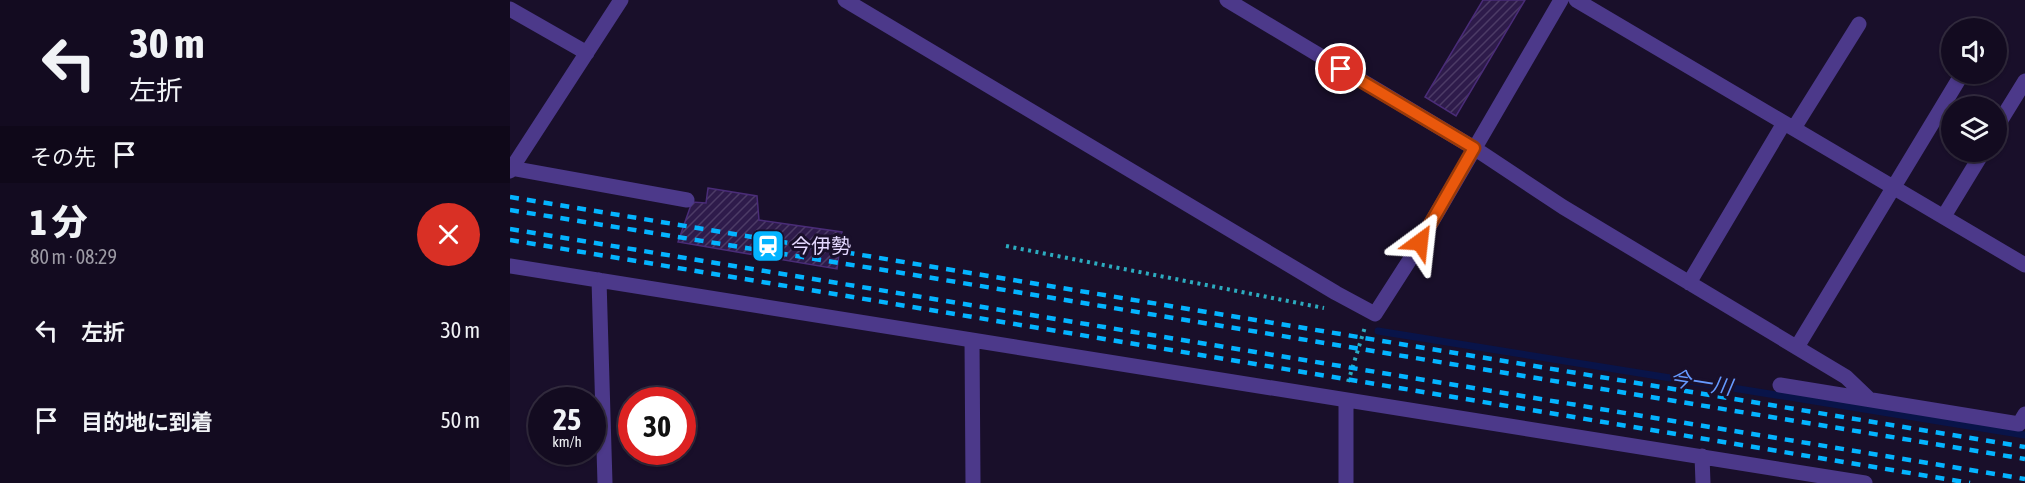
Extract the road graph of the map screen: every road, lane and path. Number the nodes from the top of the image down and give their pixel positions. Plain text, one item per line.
1 (621, 0) edge
2 (845, 0) edge
3 (1227, 0) edge
4 (1561, 0) edge
5 (1576, 0) edge
6 (510, 9) edge
7 (1858, 24) dead end
8 (587, 53) junction
9 (2025, 81) edge
10 (1956, 84) edge
11 (2007, 110) edge
12 (1789, 126) junction
13 (1474, 148) junction
14 (1977, 162) edge
15 (511, 169) edge
16 (1894, 186) junction
17 (687, 200) dead end
18 (1944, 216) junction
19 (1006, 246) dead end
20 (2025, 265) edge
21 (510, 266) edge
22 (599, 280) junction
23 (1689, 283) junction
24 (1331, 309) dead end
25 (1370, 312) junction
26 (972, 340) junction
27 (1797, 347) junction
28 (1780, 386) dead end
29 (1869, 399) junction
30 (1346, 401) junction
31 (2025, 414) edge
32 (1702, 456) junction
33 (605, 483) edge
34 (973, 483) edge
35 (1346, 483) edge
36 (1703, 483) edge
37 (1865, 483) edge

1 - 8 street
2 - 25 street
3 - 13 street
4 - 13 street
5 - 12 street
6 - 8 street
7 - 12 street
8 - 15 street
9 - 11 street
10 - 16 street
12 - 16 street
12 - 23 street
13 - 23 street
13 - 25 street
14 - 18 street
15 - 17 street
16 - 18 street
16 - 27 street
18 - 20 street
19 - 24 path
21 - 22 street
22 - 26 street
22 - 33 street
23 - 27 street
25 - 30 path
26 - 30 street
26 - 34 street
27 - 29 street
28 - 29 street
29 - 31 street
30 - 32 street
30 - 35 street
32 - 36 street
32 - 37 street

